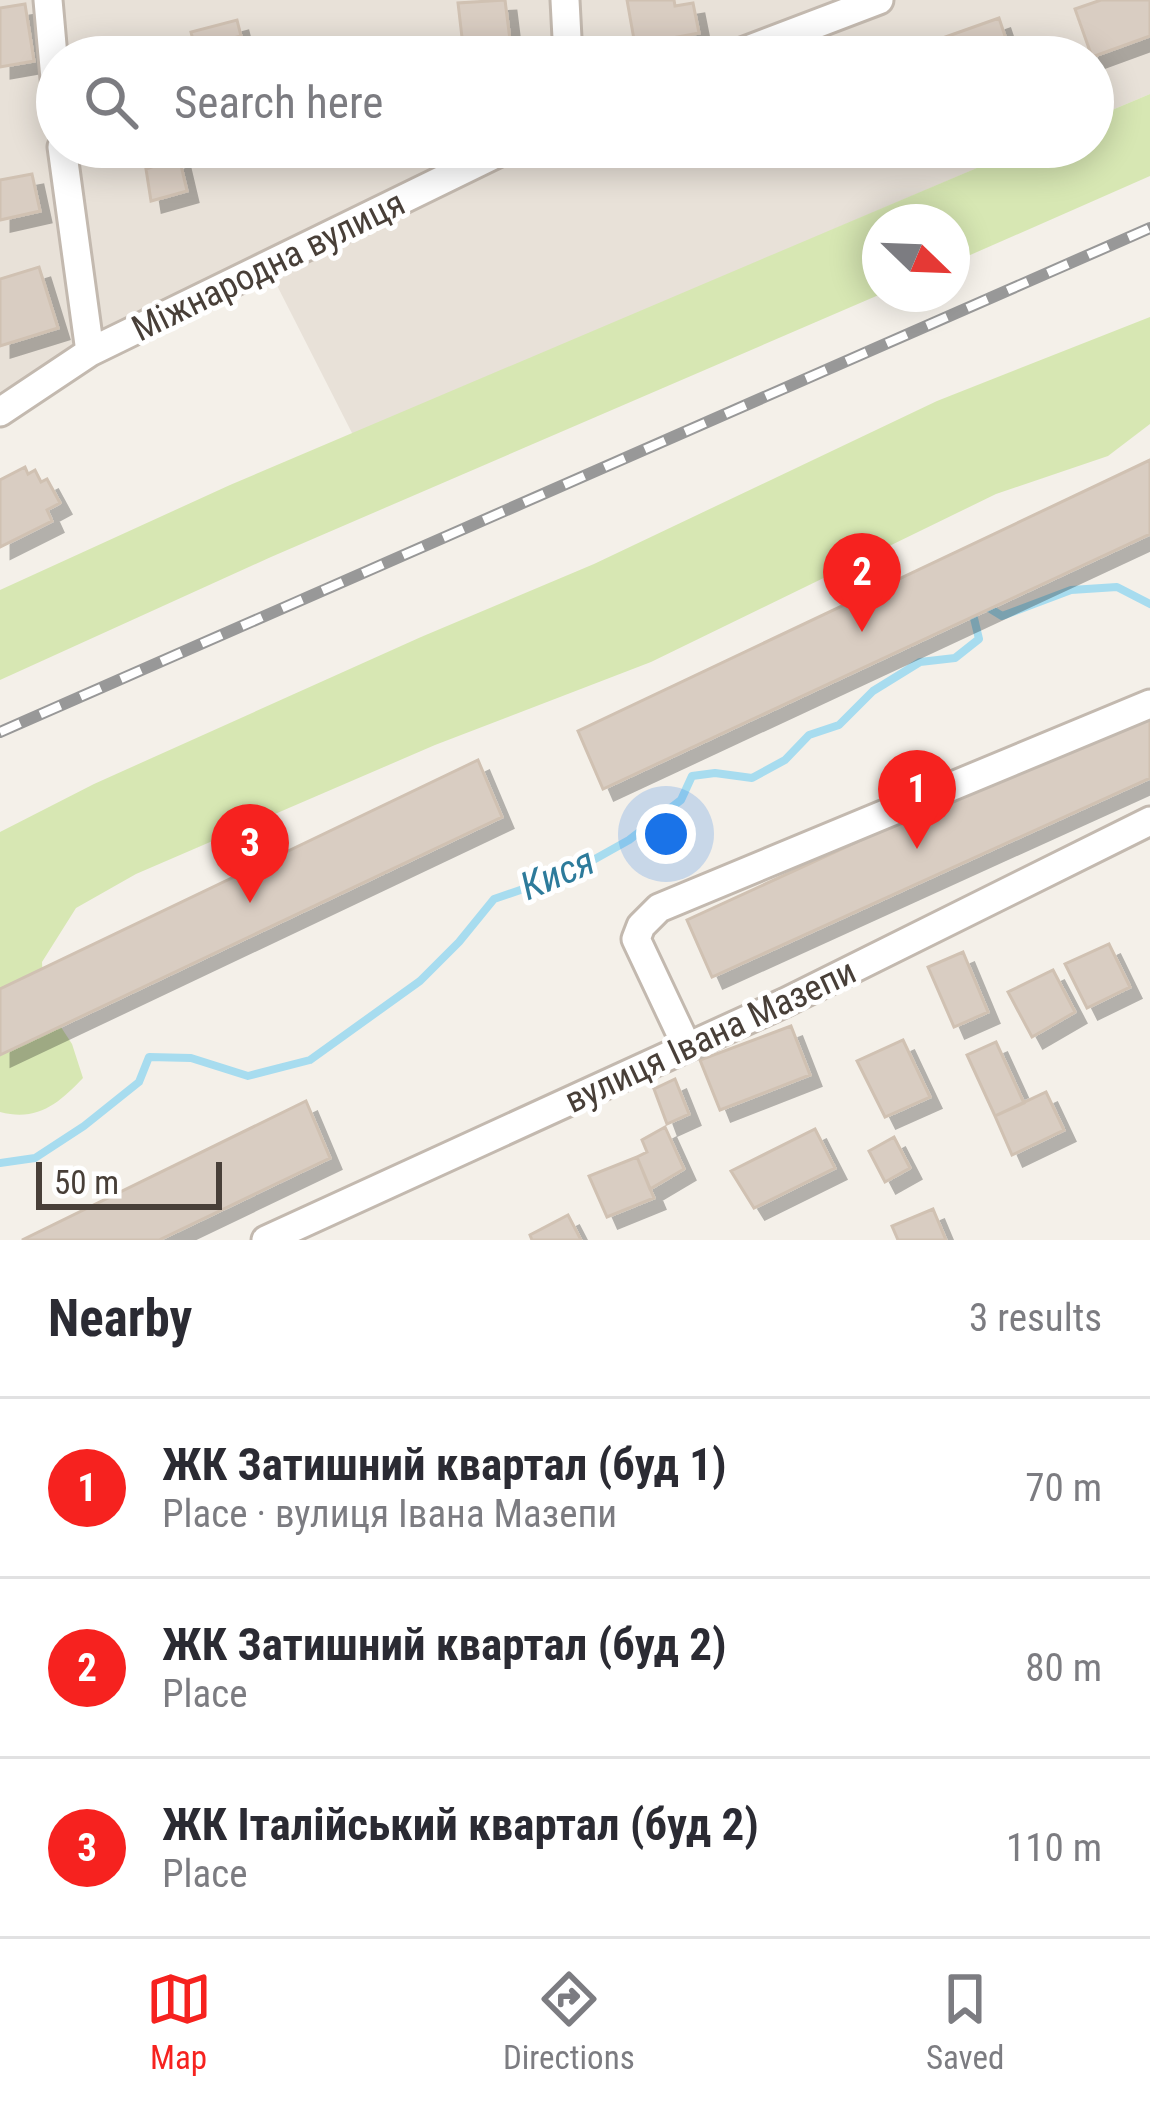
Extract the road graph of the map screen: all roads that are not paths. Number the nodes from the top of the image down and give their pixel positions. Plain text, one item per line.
1 (48, 0) edge
2 (565, 0) edge
3 (879, 0) edge
4 (51, 36) edge
5 (567, 36) edge
6 (784, 36) edge
7 (65, 168) edge
8 (467, 168) edge
9 (89, 352) junction
10 (0, 412) edge
11 (1150, 704) edge
12 (1150, 821) edge
13 (686, 1047) junction
14 (266, 1240) edge

1 - 4 street
2 - 5 street
3 - 6 street
7 - 9 street
8 - 9 street, Міжнародна вулиця
9 - 10 street, Міжнародна вулиця
11 - 13 street
12 - 13 street, вулиця Івана Мазепи
13 - 14 street, вулиця Івана Мазепи

